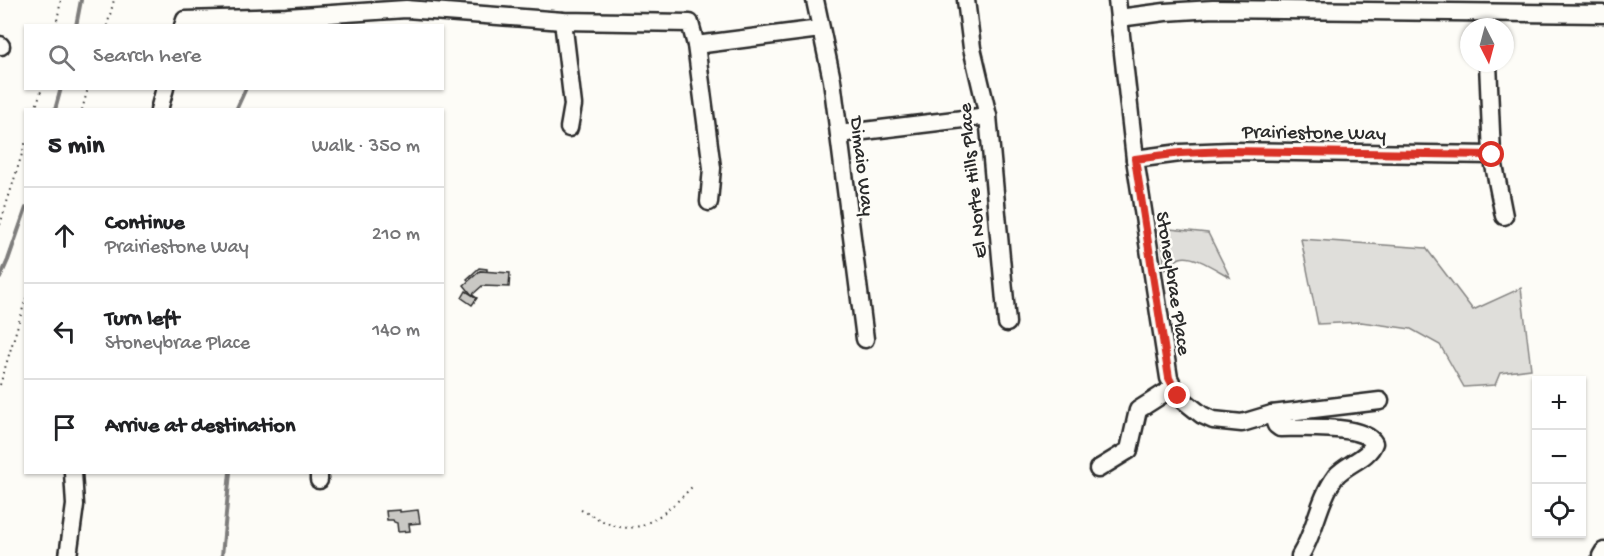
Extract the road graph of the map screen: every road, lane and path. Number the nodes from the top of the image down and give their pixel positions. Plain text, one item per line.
1 (61, 0) edge
2 (114, 0) edge
3 (815, 0) edge
4 (966, 0) edge
5 (1117, 0) edge
6 (406, 4) edge
7 (1213, 4) edge
8 (1604, 14) edge
9 (1119, 18) junction
10 (1460, 19) edge
11 (1514, 19) edge
12 (563, 21) junction
13 (184, 22) edge
14 (56, 24) edge
15 (108, 24) edge
16 (820, 29) junction
17 (696, 45) junction
18 (1488, 72) edge
19 (41, 90) edge
20 (87, 90) edge
21 (164, 90) edge
22 (36, 108) edge
23 (83, 108) edge
24 (160, 108) edge
25 (988, 116) junction
26 (569, 128) dead end
27 (839, 134) junction
28 (24, 147) edge
29 (1492, 155) junction
30 (1135, 159) junction
31 (709, 202) dead end
32 (1504, 216) dead end
33 (0, 225) edge
34 (24, 305) edge
35 (1007, 323) dead end
36 (865, 339) dead end
37 (0, 385) edge
38 (1174, 387) junction
39 (1380, 401) dead end
40 (1272, 414) junction
41 (1098, 469) dead end
42 (73, 474) edge
43 (692, 487) dead end
44 (581, 510) dead end
45 (1604, 551) edge
46 (68, 556) edge
47 (1300, 556) edge
48 (1601, 556) edge

1 - 14 path
2 - 15 path
3 - 16 street, Dimaio Way
4 - 25 street, El Norte Hills Place
5 - 9 street, Stoneybrae Place
6 - 12 street
6 - 13 street
7 - 9 street
7 - 10 street
8 - 11 street
9 - 30 street, Stoneybrae Place
12 - 17 street
12 - 26 street
16 - 17 street
16 - 27 street, Dimaio Way
17 - 31 street
18 - 29 street
19 - 22 path
20 - 23 path
21 - 24 street
25 - 27 street
25 - 35 street, El Norte Hills Place
27 - 36 street, Dimaio Way
28 - 33 path
29 - 30 street, Prairiestone Way
29 - 32 street
30 - 38 street, Stoneybrae Place
34 - 37 path
38 - 40 street, Stoneybrae Place
38 - 41 street
39 - 40 street, Stoneybrae Place
40 - 47 street
42 - 46 street
43 - 44 path
45 - 48 street

